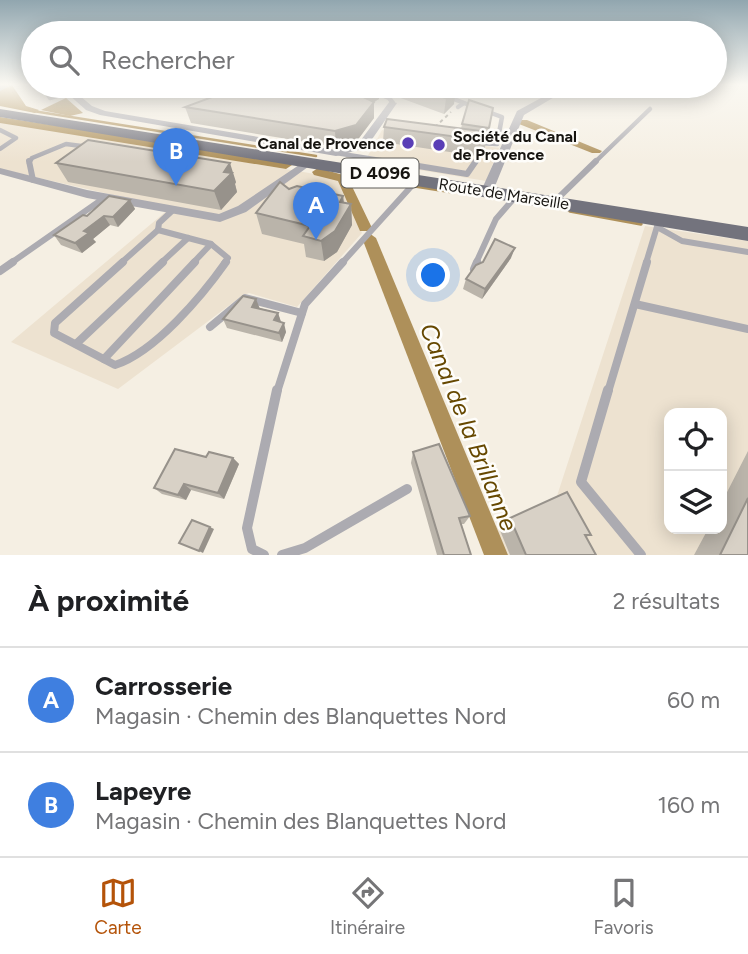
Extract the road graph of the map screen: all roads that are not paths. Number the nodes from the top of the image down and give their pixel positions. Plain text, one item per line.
1 (94, 110) edge
2 (389, 110) edge
3 (483, 110) edge
4 (525, 110) edge
5 (649, 110) edge
6 (4, 112) edge
7 (0, 130) edge
8 (464, 141) edge
9 (96, 148) edge
10 (0, 149) edge
11 (336, 153) junction
12 (477, 160) dead end
13 (308, 162) junction
14 (0, 171) edge
15 (33, 180) junction
16 (418, 180) junction
17 (487, 191) junction
18 (516, 196) junction
19 (104, 198) junction
20 (554, 202) junction
21 (173, 210) junction
22 (658, 223) junction
23 (158, 230) junction
24 (748, 234) edge
25 (188, 238) junction
26 (211, 244) junction
27 (748, 252) edge
28 (474, 269) edge
29 (0, 271) edge
30 (635, 304) junction
31 (302, 313) junction
32 (210, 327) dead end
33 (748, 329) edge
34 (76, 344) junction
35 (104, 359) junction
36 (407, 489) dead end
37 (264, 555) edge
38 (282, 555) edge
39 (641, 555) edge

1 - 11 street
2 - 11 street
3 - 8 lane
4 - 17 street
5 - 20 lane
6 - 13 main road, Route de Marseille / D 4096
7 - 10 lane
9 - 15 lane
11 - 12 lane
13 - 16 main road, Route de Marseille / D 4096
13 - 21 street
14 - 15 street
15 - 19 street
16 - 17 main road, Route de Marseille / D 4096
16 - 31 lane
17 - 18 main road, Route de Marseille / D 4096
18 - 20 main road, Route de Marseille / D 4096
18 - 28 lane
19 - 21 street
19 - 29 lane
20 - 22 main road, Route de Marseille / D 4096
21 - 23 lane
22 - 24 main road, Route de Marseille / D 4096
22 - 27 lane
22 - 30 lane
23 - 25 lane
23 - 34 lane
25 - 26 lane
25 - 34 lane
26 - 35 lane
26 - 35 lane
30 - 33 lane
30 - 39 lane
31 - 32 lane
31 - 37 lane
34 - 35 lane
36 - 38 lane

